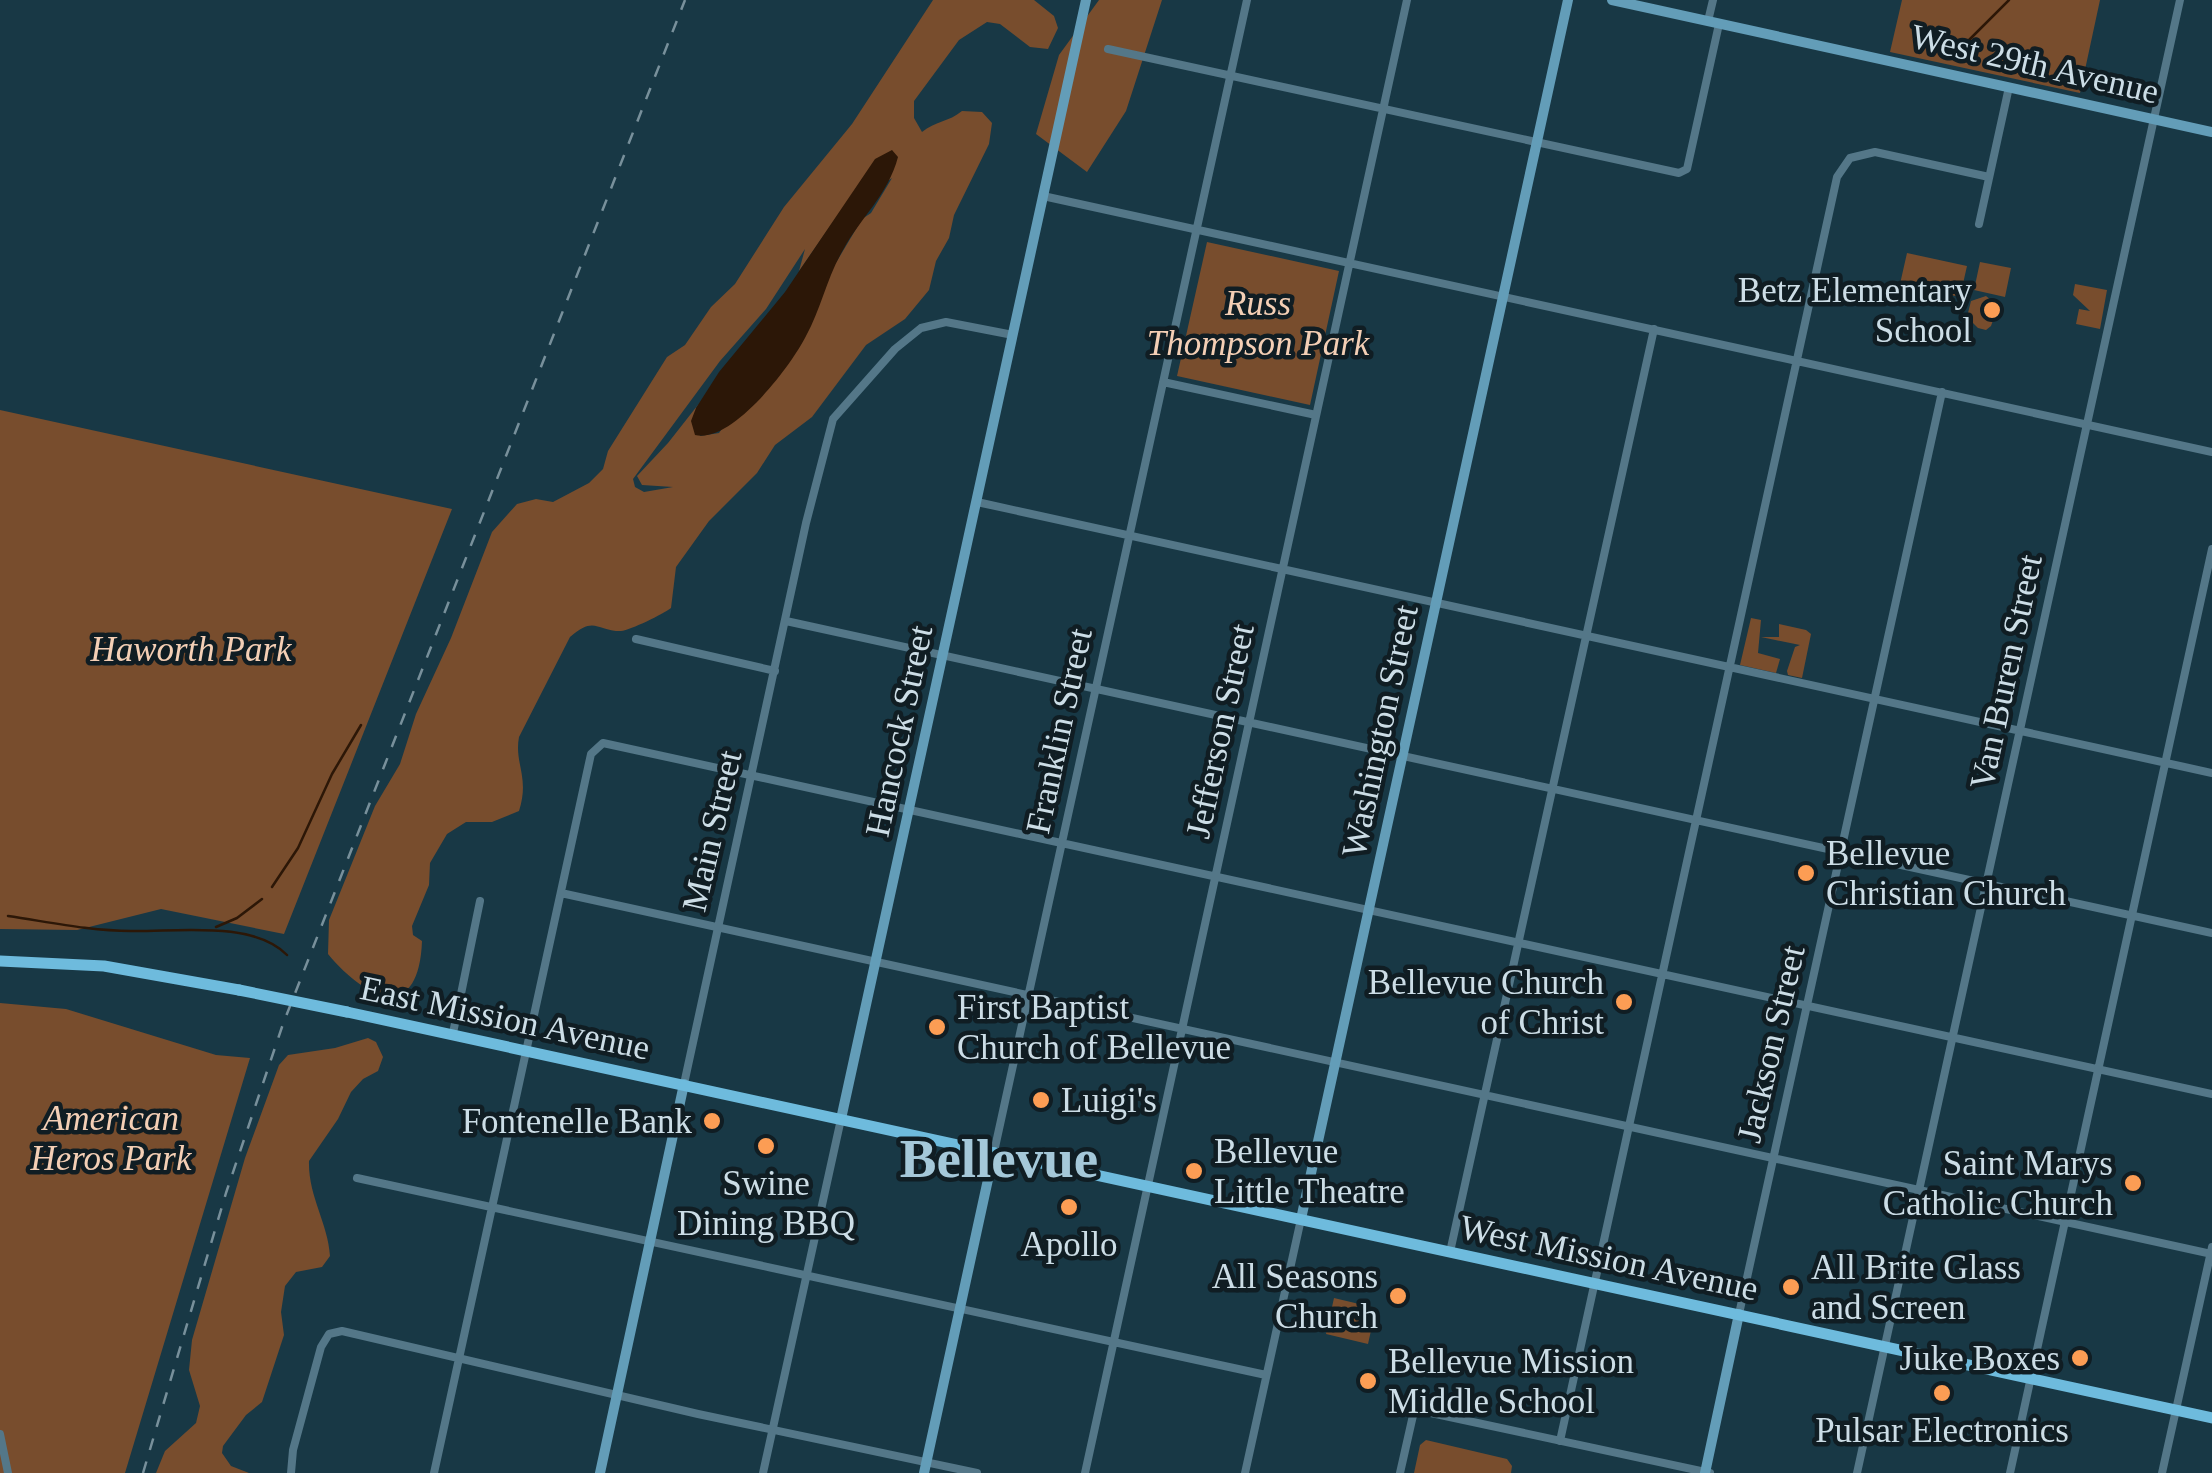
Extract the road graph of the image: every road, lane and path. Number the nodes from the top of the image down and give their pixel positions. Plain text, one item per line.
1 (1086, 0) edge
2 (1246, 0) edge
3 (1407, 0) edge
4 (1568, 0) edge
5 (1612, 0) edge
6 (1713, 0) edge
7 (2180, 0) edge
8 (1714, 22) junction
9 (1108, 49) dead end
10 (1230, 77) junction
11 (2009, 86) junction
12 (1384, 109) junction
13 (2154, 118) junction
14 (2212, 132) edge
15 (1537, 142) junction
16 (1989, 177) junction
17 (1043, 196) junction
18 (1978, 224) dead end
19 (1196, 228) junction
20 (1350, 262) junction
21 (1504, 296) junction
22 (1654, 329) junction
23 (1012, 335) junction
24 (1797, 360) junction
25 (1163, 382) junction
26 (1942, 392) junction
27 (1316, 416) junction
28 (2088, 425) junction
29 (2212, 452) edge
30 (977, 502) junction
31 (1130, 536) junction
32 (2212, 548) edge
33 (1283, 570) junction
34 (1436, 604) junction
35 (786, 622) junction
36 (1586, 636) junction
37 (636, 639) dead end
38 (943, 656) junction
39 (1730, 668) junction
40 (775, 671) junction
41 (1096, 690) junction
42 (1876, 700) junction
43 (1250, 723) junction
44 (2021, 731) junction
45 (1402, 757) junction
46 (2166, 762) junction
47 (2212, 773) edge
48 (753, 775) junction
49 (1552, 790) junction
50 (910, 808) junction
51 (1697, 822) junction
52 (1063, 842) junction
53 (1842, 853) junction
54 (1217, 876) junction
55 (1987, 885) junction
56 (562, 894) junction
57 (480, 901) dead end
58 (1369, 910) junction
59 (2132, 916) junction
60 (718, 927) junction
61 (2212, 933) edge
62 (1519, 942) junction
63 (0, 961) edge
64 (876, 962) junction
65 (1662, 974) junction
66 (1029, 995) junction
67 (1809, 1006) junction
68 (1184, 1029) junction
69 (452, 1033) junction
70 (1953, 1037) junction
71 (527, 1049) junction
72 (1335, 1063) junction
73 (2099, 1069) junction
74 (684, 1084) junction
75 (2212, 1094) edge
76 (1484, 1096) junction
77 (840, 1119) junction
78 (1628, 1126) junction
79 (994, 1152) junction
80 (1774, 1158) junction
81 (357, 1178) dead end
82 (1149, 1185) junction
83 (1920, 1190) junction
84 (493, 1207) junction
85 (1301, 1219) junction
86 (2065, 1222) junction
87 (650, 1241) junction
88 (1450, 1252) junction
89 (2212, 1252) edge
90 (807, 1275) junction
91 (1594, 1283) junction
92 (960, 1308) junction
93 (1739, 1314) junction
94 (1114, 1342) junction
95 (1884, 1346) junction
96 (459, 1358) junction
97 (1266, 1375) junction
98 (2031, 1378) junction
99 (618, 1395) junction
100 (2175, 1410) junction
101 (2212, 1418) edge
102 (772, 1429) junction
103 (0, 1434) edge
104 (1560, 1440) junction
105 (925, 1467) edge
106 (8, 1473) edge
107 (291, 1473) edge
108 (434, 1473) edge
109 (600, 1473) edge
110 (763, 1473) edge
111 (977, 1473) edge
112 (1085, 1473) edge
113 (1245, 1473) edge
114 (1400, 1473) edge
115 (1707, 1473) edge
116 (1857, 1473) edge
117 (2010, 1473) edge
118 (2162, 1473) edge

1 - 17 street, Hancock Street
2 - 10 street, Franklin Street
3 - 12 street, Jefferson Street
4 - 15 street, Washington Street
5 - 8 street, West 29th Avenue
6 - 8 street
7 - 13 street, Van Buren Street
8 - 11 street, West 29th Avenue
8 - 15 street
9 - 10 street
10 - 12 street
10 - 19 street, Franklin Street
11 - 13 street, West 29th Avenue
11 - 16 street
12 - 15 street
12 - 20 street, Jefferson Street
13 - 14 street, West 29th Avenue
13 - 28 street, Van Buren Street
15 - 21 street, Washington Street
16 - 18 street
16 - 24 street
17 - 19 street
17 - 23 street, Hancock Street
19 - 20 street
19 - 25 street, Franklin Street
20 - 21 street
20 - 27 street, Jefferson Street
21 - 22 street
21 - 34 street, Washington Street
22 - 24 street
22 - 36 street
23 - 30 street, Hancock Street
23 - 35 street, Main Street
24 - 26 street
24 - 39 street
25 - 27 street
25 - 31 street, Franklin Street
26 - 28 street
26 - 42 street, Jackson Street
27 - 33 street, Jefferson Street
28 - 29 street
28 - 44 street, Van Buren Street
30 - 31 street
30 - 38 street, Hancock Street
31 - 33 street
31 - 41 street, Franklin Street
32 - 46 street
33 - 34 street
33 - 43 street, Jefferson Street
34 - 36 street
34 - 45 street, Washington Street
35 - 38 street
35 - 40 street, Main Street
36 - 39 street
36 - 49 street
37 - 40 street
38 - 41 street
38 - 50 street, Hancock Street
39 - 42 street
39 - 51 street
40 - 48 street, Main Street
41 - 43 street
41 - 52 street, Franklin Street
42 - 44 street
42 - 53 street, Jackson Street
43 - 45 street
43 - 54 street, Jefferson Street
44 - 46 street
44 - 55 street, Van Buren Street
45 - 49 street
45 - 58 street, Washington Street
46 - 47 street
46 - 59 street
48 - 50 street
48 - 56 street
48 - 60 street, Main Street
49 - 51 street
49 - 62 street
50 - 52 street
50 - 64 street, Hancock Street
51 - 53 street
51 - 65 street
52 - 54 street
52 - 66 street, Franklin Street
53 - 55 street
53 - 67 street, Jackson Street
54 - 58 street
54 - 68 street, Jefferson Street
55 - 59 street
55 - 70 street, Van Buren Street
56 - 60 street
56 - 71 street
57 - 69 street
58 - 62 street
58 - 72 street, Washington Street
59 - 61 street
59 - 73 street
60 - 64 street
60 - 74 street, Main Street
62 - 65 street
62 - 76 street
63 - 69 main road, East Mission Avenue, bridge
64 - 66 street
64 - 77 street, Hancock Street
65 - 67 street
65 - 78 street
66 - 68 street
66 - 79 street, Franklin Street
67 - 70 street
67 - 80 street, Jackson Street
68 - 72 street
68 - 82 street, Jefferson Street
69 - 71 main road, East Mission Avenue
70 - 73 street
70 - 83 street, Van Buren Street
71 - 74 main road, East Mission Avenue
71 - 84 street
72 - 76 street
72 - 85 street, Washington Street
73 - 75 street
73 - 86 street
74 - 77 main road, East Mission Avenue
74 - 87 street, Main Street
76 - 78 street
76 - 88 street
77 - 79 main road, East Mission Avenue
77 - 90 street, Hancock Street
78 - 80 street
78 - 91 street
79 - 82 main road, West Mission Avenue
79 - 92 street, Franklin Street
80 - 83 street
80 - 93 street, Jackson Street
81 - 84 street
82 - 85 main road, West Mission Avenue
82 - 94 street, Jefferson Street
83 - 86 street
83 - 95 street, Van Buren Street
84 - 87 street
84 - 96 street
85 - 88 main road, West Mission Avenue
85 - 97 street, Washington Street
86 - 89 street
86 - 98 street
87 - 90 street
87 - 99 street, Main Street
88 - 91 main road, West Mission Avenue
89 - 100 street
90 - 92 street
90 - 102 street, Hancock Street
91 - 93 main road, West Mission Avenue
91 - 104 street
92 - 94 street
92 - 105 street, Franklin Street
93 - 95 main road, West Mission Avenue
93 - 115 street, Jackson Street
94 - 97 street
94 - 112 street, Jefferson Street
95 - 98 main road, West Mission Avenue
95 - 116 street, Van Buren Street
96 - 99 street
96 - 107 street
96 - 108 street
97 - 113 street, Washington Street
98 - 100 main road, West Mission Avenue
98 - 117 street
99 - 102 street
99 - 109 street, Main Street
100 - 101 main road, West Mission Avenue
100 - 118 street
102 - 105 street
102 - 110 street, Hancock Street
103 - 106 street
104 - 114 street
104 - 115 street
105 - 111 street

